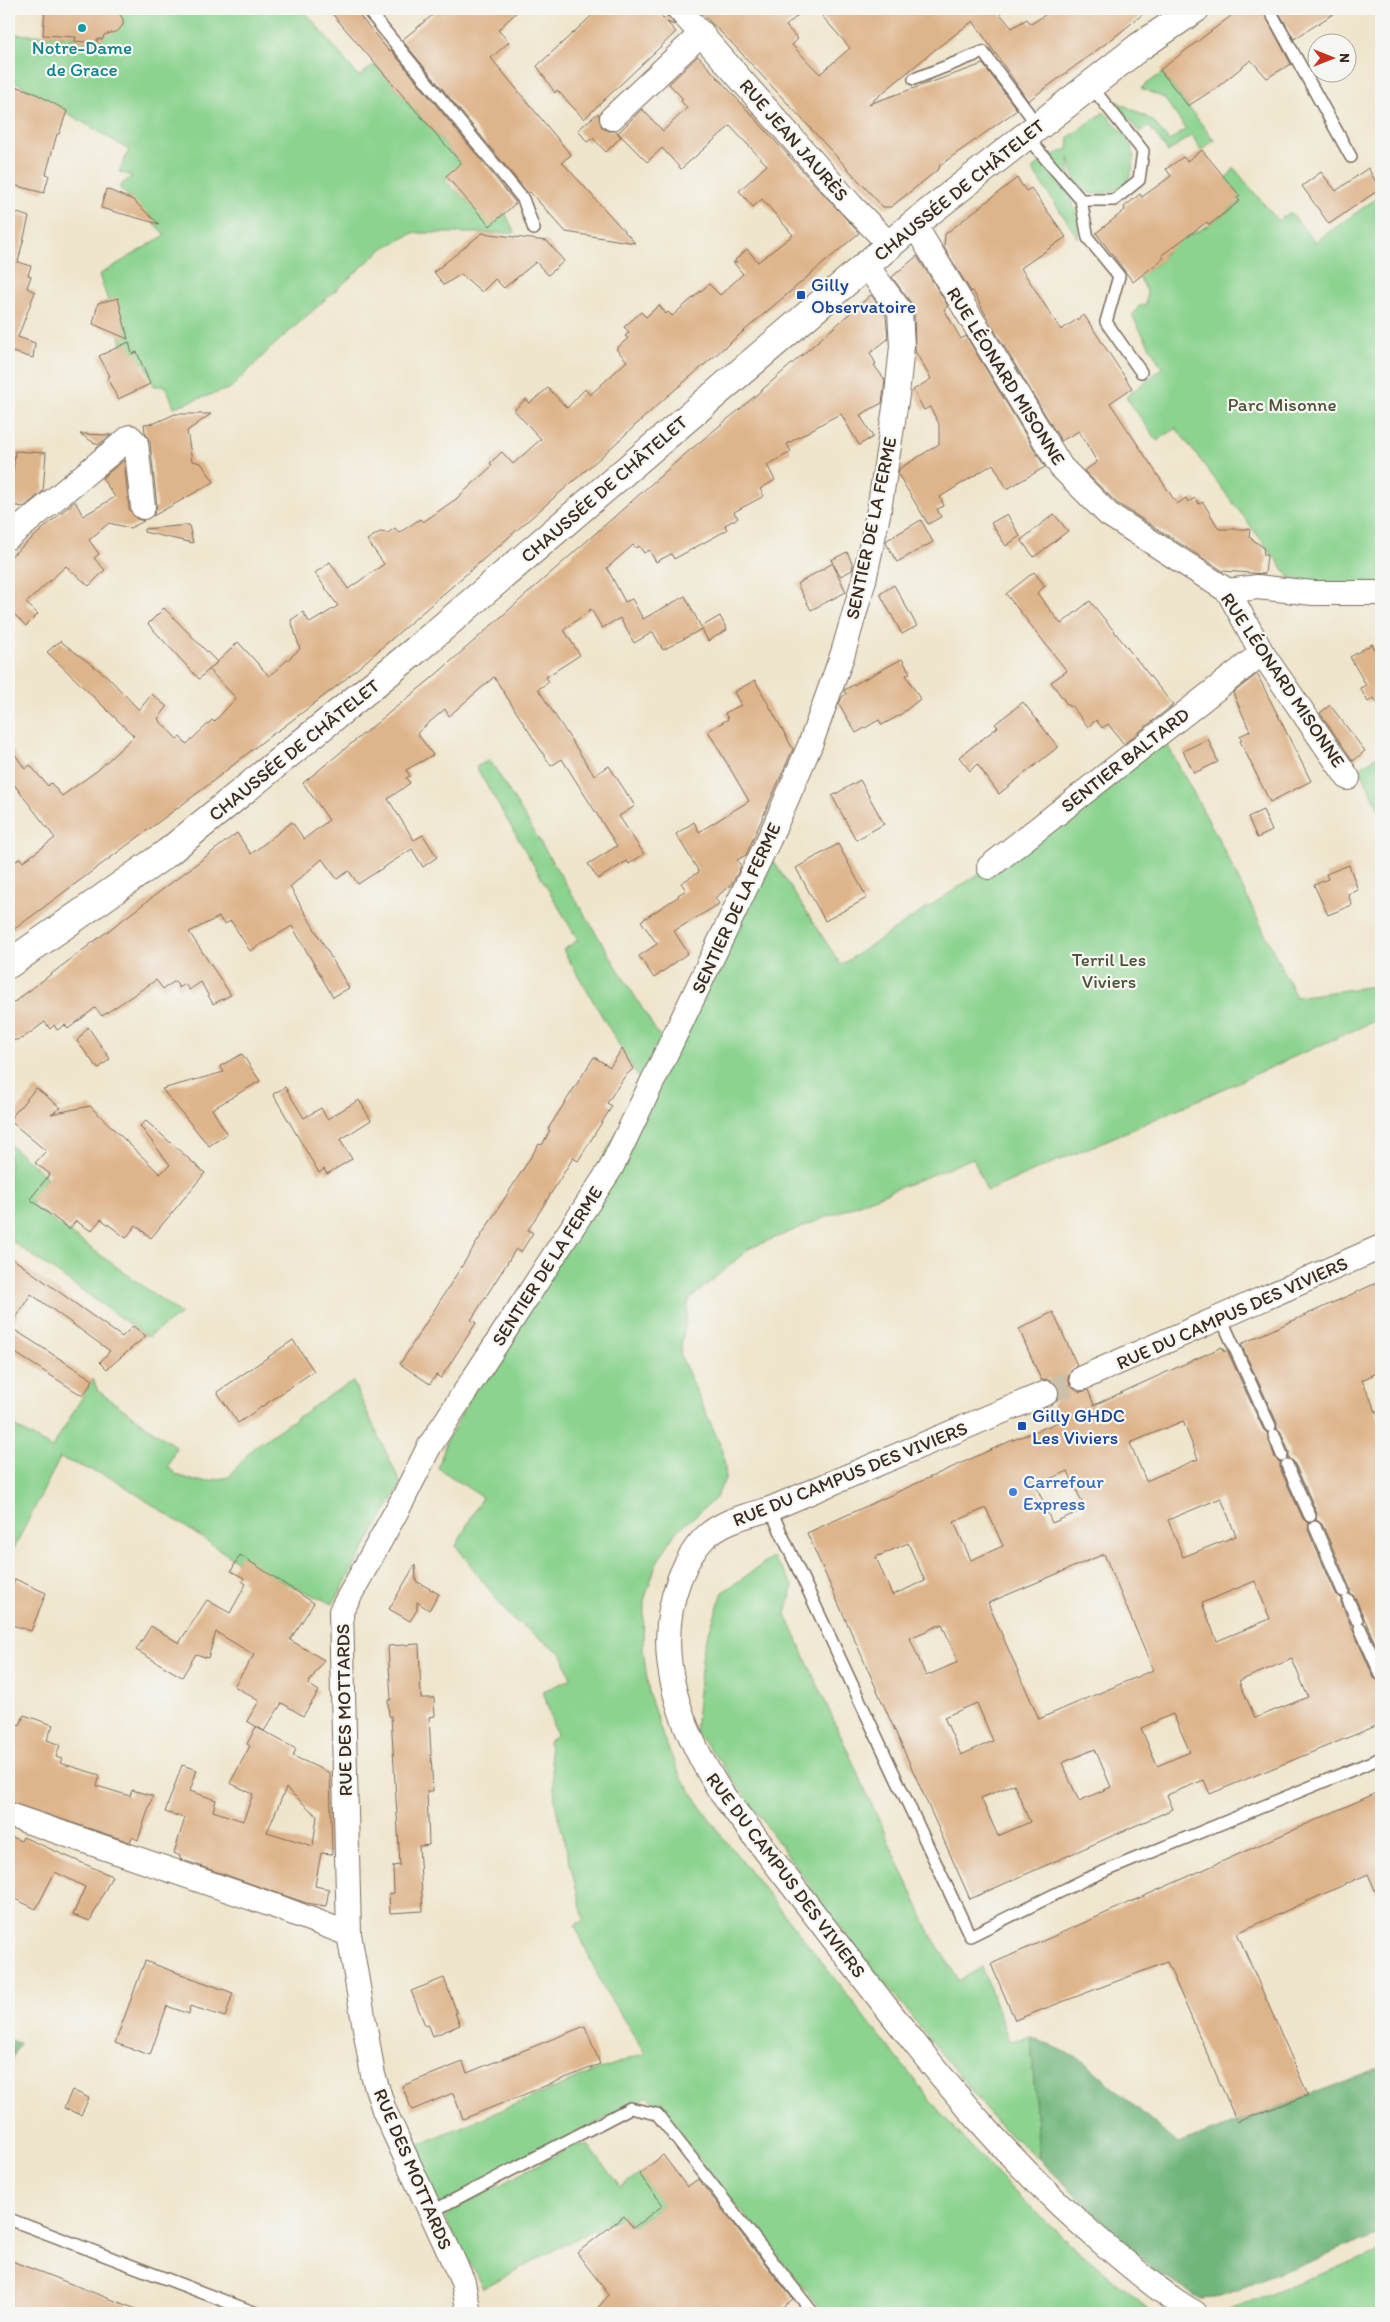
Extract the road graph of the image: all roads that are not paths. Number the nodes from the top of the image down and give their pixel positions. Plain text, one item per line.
1 (366, 9) edge
2 (679, 9) edge
3 (1195, 9) edge
4 (1269, 9) edge
5 (702, 34) junction
6 (914, 79) dead end
7 (1090, 85) junction
8 (612, 118) dead end
9 (1032, 131) junction
10 (1351, 157) dead end
11 (1081, 200) junction
12 (914, 224) junction
13 (534, 229) dead end
14 (889, 244) junction
15 (866, 265) junction
16 (1141, 372) dead end
17 (143, 507) dead end
18 (9, 537) edge
19 (1228, 591) junction
20 (1381, 593) edge
21 (1262, 653) junction
22 (1348, 778) dead end
23 (989, 867) dead end
24 (9, 964) edge
25 (1381, 1247) edge
26 (1221, 1318) junction
27 (1082, 1378) tunnel mouth
28 (1046, 1393) tunnel mouth
29 (402, 1501) joint
30 (770, 1509) junction
31 (1310, 1516) dead end
32 (1315, 1527) dead end
33 (1381, 1675) edge
34 (1381, 1758) edge
35 (9, 1815) edge
36 (349, 1934) junction
37 (431, 2212) junction
38 (9, 2219) edge
39 (1191, 2311) edge
40 (256, 2313) edge
41 (469, 2313) edge
42 (813, 2313) edge

1 - 13 lane
2 - 5 street, RUE JEAN JAURÈS
3 - 7 main road, CHAUSSÉE DE CHÂTELET
4 - 10 lane
5 - 8 street
5 - 14 street, RUE JEAN JAURÈS
6 - 9 lane
7 - 9 main road, CHAUSSÉE DE CHÂTELET
7 - 11 lane
9 - 11 lane
9 - 12 main road, CHAUSSÉE DE CHÂTELET
11 - 16 lane
12 - 14 main road, CHAUSSÉE DE CHÂTELET
12 - 19 street, RUE LÉONARD MISONNE
14 - 15 main road, CHAUSSÉE DE CHÂTELET
15 - 24 main road, CHAUSSÉE DE CHÂTELET
15 - 29 street, SENTIER DE LA FERME
17 - 18 street
19 - 20 street
19 - 21 street, RUE LÉONARD MISONNE
21 - 22 street, RUE LÉONARD MISONNE
21 - 23 street, SENTIER BALTARD
25 - 26 street, RUE DU CAMPUS DES VIVIERS
26 - 27 street, RUE DU CAMPUS DES VIVIERS
26 - 31 lane
28 - 30 street, RUE DU CAMPUS DES VIVIERS
29 - 36 street, RUE DES MOTTARDS
30 - 34 lane
30 - 39 street, RUE DU CAMPUS DES VIVIERS
32 - 33 lane
35 - 36 street
36 - 37 street, RUE DES MOTTARDS
37 - 41 street, RUE DES MOTTARDS
37 - 42 lane
38 - 40 lane

